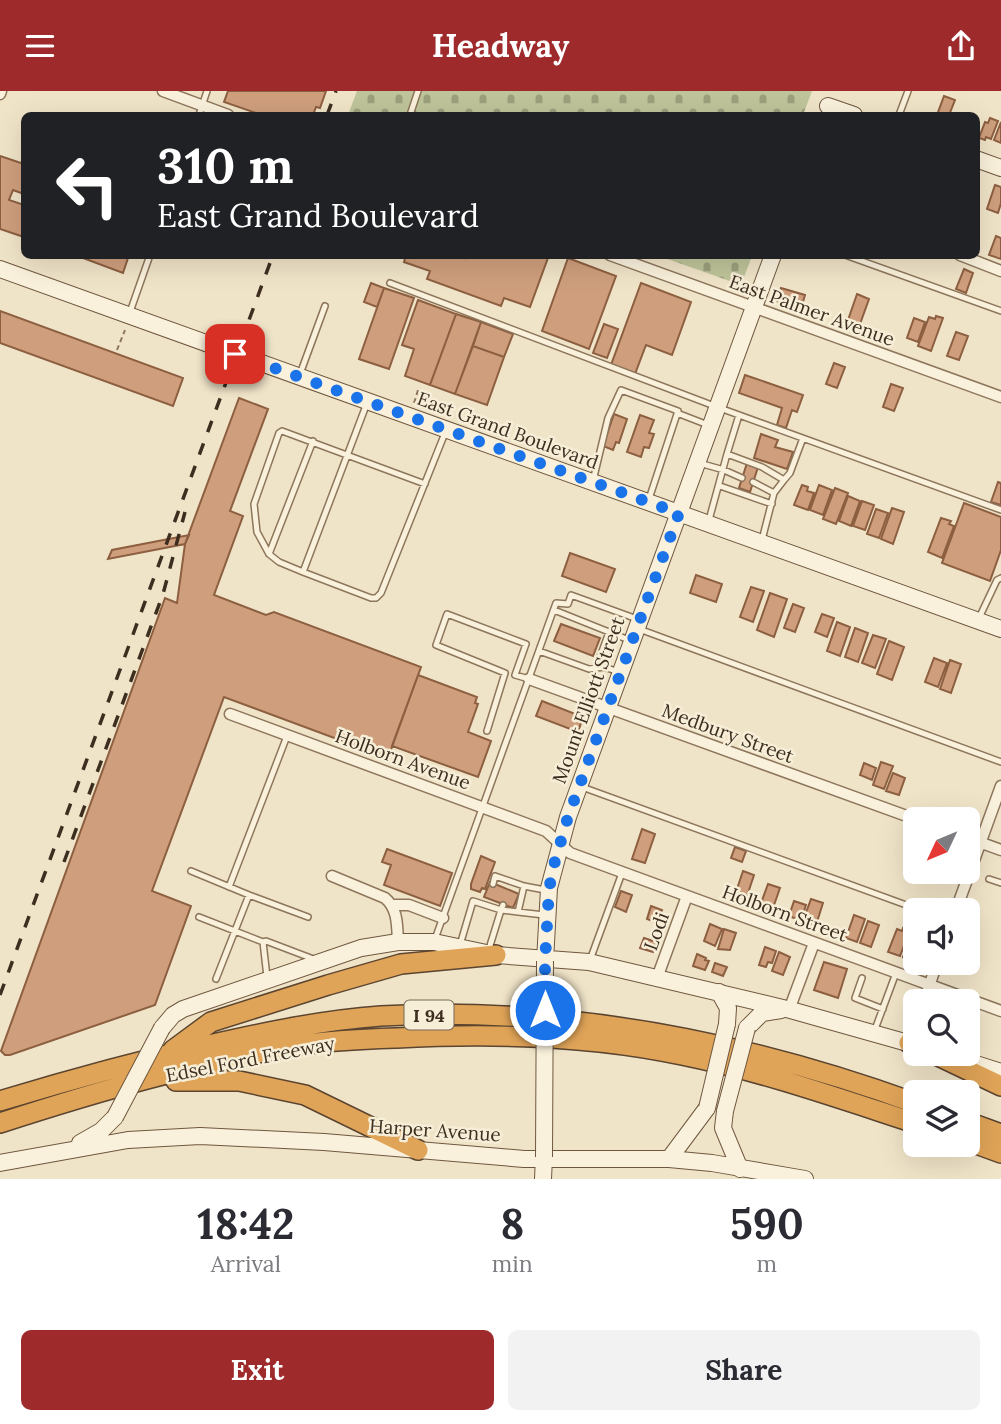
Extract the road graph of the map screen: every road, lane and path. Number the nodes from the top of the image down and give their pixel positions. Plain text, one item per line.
1 (163, 91) edge
2 (207, 91) edge
3 (418, 91) edge
4 (908, 91) edge
5 (828, 104) edge
6 (200, 110) edge
7 (411, 112) edge
8 (846, 112) edge
9 (900, 112) edge
10 (980, 160) edge
11 (1001, 168) edge
12 (149, 259) edge
13 (621, 259) edge
14 (772, 259) edge
15 (856, 259) edge
16 (970, 259) edge
17 (0, 269) edge
18 (1001, 271) edge
19 (390, 283) dead end
20 (325, 306) dead end
21 (754, 308) junction
22 (1001, 311) edge
23 (127, 322) junction
24 (117, 350) dead end
25 (299, 377) junction
26 (419, 387) dead end
27 (1001, 397) edge
28 (367, 402) junction
29 (414, 404) dead end
30 (718, 407) junction
31 (677, 413) junction
32 (739, 415) junction
33 (711, 426) junction
34 (446, 430) junction
35 (803, 438) junction
36 (313, 441) junction
37 (348, 454) junction
38 (727, 454) junction
39 (697, 463) junction
40 (723, 470) junction
41 (742, 478) dead end
42 (784, 480) junction
43 (593, 482) junction
44 (753, 482) dead end
45 (425, 484) junction
46 (720, 486) junction
47 (774, 493) junction
48 (648, 502) junction
49 (772, 505) junction
50 (1001, 510) edge
51 (679, 513) junction
52 (708, 524) junction
53 (762, 543) junction
54 (269, 554) junction
55 (303, 572) junction
56 (1001, 578) edge
57 (554, 610) junction
58 (977, 621) junction
59 (1001, 629) edge
60 (636, 630) junction
61 (609, 632) junction
62 (539, 651) junction
63 (596, 668) junction
64 (620, 673) junction
65 (529, 679) junction
66 (608, 708) junction
67 (230, 715) dead end
68 (487, 730) dead end
69 (287, 735) junction
70 (1001, 762) edge
71 (579, 786) junction
72 (1001, 786) edge
73 (483, 807) junction
74 (903, 815) edge
75 (560, 843) junction
76 (981, 843) junction
77 (1001, 850) edge
78 (191, 870) dead end
79 (622, 872) junction
80 (332, 876) dead end
81 (989, 879) dead end
82 (511, 881) junction
83 (1001, 883) edge
84 (493, 884) dead end
85 (524, 886) junction
86 (229, 887) junction
87 (508, 890) dead end
88 (549, 890) junction
89 (248, 895) junction
90 (687, 896) junction
91 (487, 898) dead end
92 (960, 898) edge
93 (903, 904) edge
94 (392, 905) junction
95 (485, 905) junction
96 (502, 908) junction
97 (518, 912) junction
98 (547, 916) junction
99 (199, 917) dead end
100 (308, 917) dead end
101 (443, 918) junction
102 (233, 931) junction
103 (263, 942) junction
104 (398, 942) junction
105 (434, 942) junction
106 (814, 943) junction
107 (459, 948) junction
108 (492, 954) junction
109 (321, 961) junction
110 (545, 961) junction
111 (589, 963) junction
112 (896, 973) junction
113 (933, 975) edge
114 (657, 978) junction
115 (862, 978) dead end
116 (216, 979) dead end
117 (267, 980) junction
118 (929, 985) junction
119 (928, 989) edge
120 (719, 992) junction
121 (788, 1009) junction
122 (883, 1009) junction
123 (1001, 1011) edge
124 (874, 1033) junction
125 (903, 1037) edge
126 (166, 1055) junction
127 (980, 1065) edge
128 (959, 1066) edge
129 (1001, 1072) edge
130 (136, 1081) junction
131 (1001, 1086) edge
132 (903, 1099) edge
133 (0, 1101) edge
134 (114, 1117) junction
135 (903, 1119) edge
136 (0, 1123) edge
137 (980, 1126) edge
138 (1001, 1134) edge
139 (128, 1140) junction
140 (980, 1145) edge
141 (418, 1150) junction
142 (60, 1151) junction
143 (1001, 1153) edge
144 (544, 1157) junction
145 (669, 1159) junction
146 (0, 1163) edge
147 (740, 1169) junction
148 (543, 1179) edge
149 (805, 1179) edge

1 - 6 street
2 - 6 lane
3 - 7 lane
4 - 9 lane
5 - 8 main road
10 - 11 main road
12 - 23 lane
13 - 21 street, East Palmer Avenue
14 - 21 main road, Mount Elliott Street
15 - 22 lane
16 - 18 street
17 - 23 main road, East Grand Boulevard
19 - 30 lane
20 - 25 lane
21 - 27 street, East Palmer Avenue
21 - 30 main road, Mount Elliott Street
23 - 24 path
23 - 25 main road, East Grand Boulevard
25 - 28 main road, East Grand Boulevard
26 - 29 path
28 - 34 main road, East Grand Boulevard
28 - 37 lane
30 - 32 lane
30 - 33 main road, Mount Elliott Street
31 - 33 lane
31 - 43 lane
31 - 48 lane
32 - 35 lane
32 - 38 lane
33 - 39 main road, Mount Elliott Street
34 - 43 main road, East Grand Boulevard
34 - 45 lane
35 - 42 lane
35 - 50 lane
36 - 37 lane
36 - 54 lane
36 - 54 lane
37 - 45 lane
37 - 55 lane
38 - 40 lane
38 - 42 lane
39 - 40 lane
39 - 51 main road, Mount Elliott Street
40 - 41 lane
40 - 46 lane
42 - 47 lane
43 - 48 main road, East Grand Boulevard
44 - 47 lane
45 - 55 lane
46 - 49 lane
46 - 52 lane
47 - 49 lane
48 - 51 main road, East Grand Boulevard
49 - 53 lane
51 - 52 main road, East Grand Boulevard
51 - 60 main road, Mount Elliott Street
52 - 53 main road, East Grand Boulevard
53 - 58 main road, East Grand Boulevard
54 - 55 lane
56 - 58 lane
57 - 60 lane
57 - 61 lane
57 - 62 lane
58 - 59 main road, East Grand Boulevard
60 - 61 lane
60 - 64 main road, Mount Elliott Street
60 - 70 lane
61 - 63 lane
62 - 63 lane
62 - 65 lane
63 - 64 lane
64 - 66 main road, Mount Elliott Street
65 - 66 street, Medbury Street
65 - 68 lane
65 - 73 lane
66 - 71 main road, Mount Elliott Street
66 - 74 street, Medbury Street
67 - 69 street, Holborn Avenue
69 - 73 street, Holborn Avenue
69 - 86 lane
71 - 75 main road, Mount Elliott Street
71 - 93 lane
72 - 76 street
73 - 75 street, Holborn Avenue
73 - 101 lane
75 - 79 street, Holborn Street
75 - 88 main road, Mount Elliott Street
76 - 77 street
76 - 92 street
78 - 86 lane
79 - 90 street, Holborn Street
79 - 111 lane
80 - 94 street
81 - 83 lane
82 - 84 lane
82 - 85 lane
82 - 87 lane
85 - 88 lane
85 - 97 lane
86 - 89 lane
88 - 98 main road, Mount Elliott Street
89 - 100 lane
89 - 102 lane
90 - 106 street, Holborn Street
90 - 114 street, Lodi
91 - 95 lane
94 - 101 street
94 - 104 street
95 - 96 lane
95 - 107 lane
96 - 97 lane
96 - 108 lane
97 - 98 lane
98 - 110 main road, Mount Elliott Street
99 - 102 lane
101 - 105 lane
102 - 103 lane
102 - 116 lane
103 - 109 lane
103 - 117 lane
104 - 105 main road, Harper Avenue
104 - 109 main road, Harper Avenue
105 - 107 main road, Harper Avenue
106 - 112 street, Holborn Street
106 - 121 street
107 - 108 main road, Harper Avenue
108 - 110 main road, Harper Avenue
108 - 126 highway
109 - 117 main road, Harper Avenue
110 - 111 main road, Harper Avenue
110 - 144 main road, Mount Elliott Street, bridge
111 - 114 main road, Harper Avenue
112 - 118 street, Holborn Street
112 - 122 lane
113 - 118 street
114 - 120 main road, Harper Avenue
115 - 122 lane
117 - 134 main road, Harper Avenue, bridge
118 - 119 street
118 - 123 street, Holborn Street
120 - 121 main road, Harper Avenue
120 - 145 main road, bridge
121 - 124 main road
121 - 147 main road, bridge
122 - 124 lane
124 - 125 main road
126 - 132 highway, Edsel Ford Freeway / I 94
126 - 133 highway, Edsel Ford Freeway / I 94
127 - 129 main road
128 - 131 highway
130 - 135 highway, Edsel Ford Freeway / I 94
130 - 136 highway, Edsel Ford Freeway / I 94
130 - 141 highway
134 - 139 main road
134 - 142 main road, Harper Avenue
137 - 138 highway
139 - 141 main road, Harper Avenue
139 - 142 main road, Harper Avenue
140 - 143 highway
141 - 144 main road, Harper Avenue
142 - 146 main road, Harper Avenue
144 - 145 main road, Harper Avenue
144 - 148 main road, Mount Elliott Street
145 - 147 main road, Harper Avenue
147 - 149 main road, Harper Avenue

